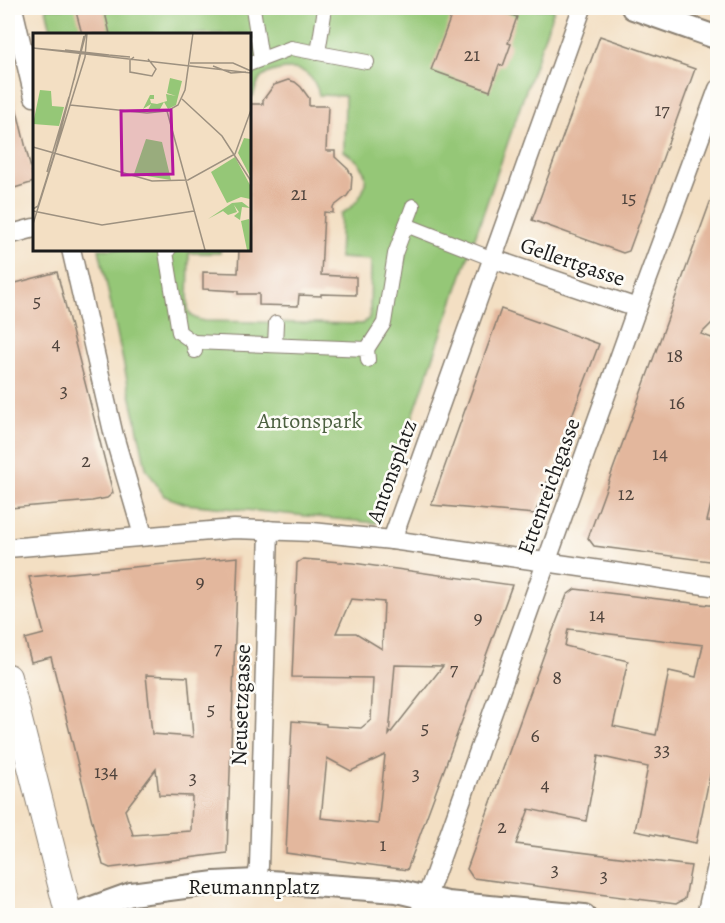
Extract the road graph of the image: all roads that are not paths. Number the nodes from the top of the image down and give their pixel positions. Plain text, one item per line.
1 (13, 8) edge
2 (253, 8) edge
3 (325, 8) edge
4 (582, 8) edge
5 (633, 8) edge
6 (717, 38) edge
7 (318, 53) junction
8 (255, 62) edge
9 (367, 62) dead end
10 (717, 90) edge
11 (33, 93) edge
12 (413, 206) dead end
13 (406, 225) junction
14 (33, 228) edge
15 (8, 235) edge
16 (71, 250) edge
17 (168, 250) edge
18 (493, 259) junction
19 (637, 308) junction
20 (276, 323) dead end
21 (275, 345) junction
22 (269, 530) junction
23 (143, 536) junction
24 (392, 540) junction
25 (8, 548) edge
26 (546, 563) junction
27 (717, 587) edge
28 (8, 677) edge
29 (717, 861) edge
30 (256, 881) junction
31 (422, 906) edge
32 (70, 915) edge
33 (584, 915) edge
34 (706, 915) edge

1 - 11 street
2 - 8 street
3 - 7 street
4 - 18 street, Antonsplatz
5 - 6 street
7 - 8 street
7 - 9 street
10 - 19 street, Ettenreichgasse
12 - 13 street
13 - 18 street
13 - 21 street
14 - 15 street
16 - 23 street
17 - 21 street
18 - 19 street, Gellertgasse
18 - 24 street, Antonsplatz
19 - 26 street, Ettenreichgasse
20 - 21 street
22 - 23 street, Antonsplatz
22 - 24 street, Antonsplatz
22 - 30 street, Neusetzgasse
23 - 25 street, Antonsplatz
24 - 26 street
26 - 27 street
26 - 31 street, Ettenreichgasse
28 - 32 main road
29 - 34 street
30 - 31 street, Reumannplatz
30 - 32 street, Reumannplatz
31 - 33 street, Reumannplatz

